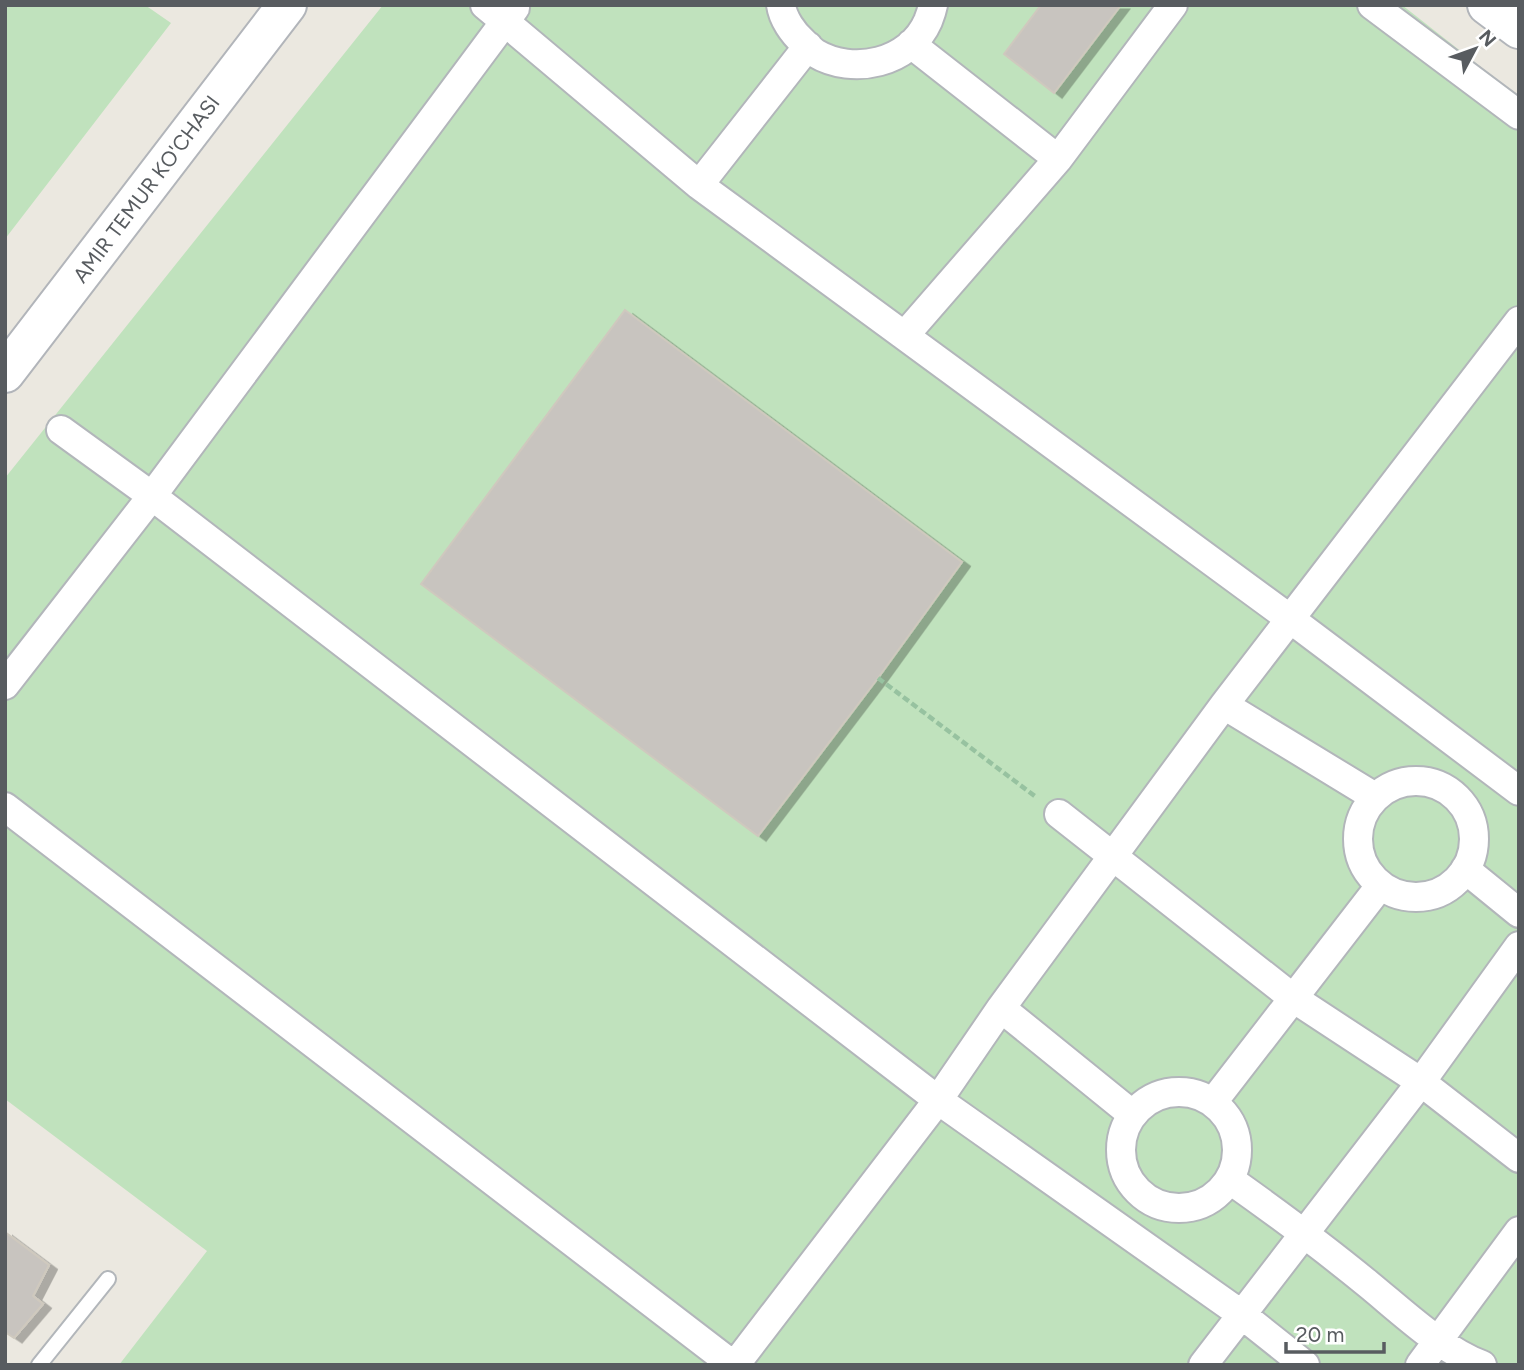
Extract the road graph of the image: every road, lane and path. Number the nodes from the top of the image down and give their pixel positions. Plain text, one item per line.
1 (287, 5) edge
2 (781, 5) edge
3 (933, 5) edge
4 (1174, 5) edge
5 (1372, 5) edge
6 (1487, 5) edge
7 (502, 10) edge
8 (1519, 29) edge
9 (911, 44) junction
10 (808, 46) junction
11 (1519, 115) edge
12 (1058, 159) junction
13 (699, 185) junction
14 (1519, 321) edge
15 (905, 335) junction
16 (10, 358) edge
17 (61, 430) dead end
18 (152, 496) junction
19 (1289, 618) junction
20 (878, 678) dead end
21 (5, 685) edge
22 (1224, 705) junction
23 (1519, 791) edge
24 (1375, 797) junction
25 (5, 807) edge
26 (1059, 814) joint
27 (1111, 855) junction
28 (1465, 869) junction
29 (1381, 886) junction
30 (1519, 913) edge
31 (1519, 946) edge
32 (1293, 998) junction
33 (1001, 1007) junction
34 (1421, 1082) junction
35 (938, 1100) junction
36 (1213, 1102) junction
37 (1133, 1115) junction
38 (1519, 1158) edge
39 (1229, 1179) junction
40 (1519, 1231) edge
41 (1306, 1234) junction
42 (108, 1279) dead end
43 (1241, 1314) junction
44 (1438, 1340) junction
45 (39, 1365) edge
46 (734, 1365) edge
47 (1203, 1365) edge
48 (1305, 1365) edge
49 (1420, 1365) edge
50 (1482, 1365) edge

1 - 16 main road, AMIR TEMUR KO'CHASI
2 - 10 street
3 - 9 street
4 - 12 street
5 - 11 street
6 - 8 main road
7 - 13 street
7 - 18 street
9 - 10 street
9 - 12 street
10 - 13 street
12 - 15 street
13 - 15 street
14 - 19 street
15 - 19 street
17 - 18 street
18 - 21 street
18 - 35 street
19 - 22 street
19 - 23 street
20 - 26 path
22 - 24 street
22 - 27 street
24 - 28 street
24 - 29 street
25 - 46 street
26 - 27 street
27 - 32 street
27 - 33 street
28 - 29 street
28 - 30 street
29 - 32 street
31 - 34 street
32 - 34 street
32 - 36 street
33 - 35 street
33 - 37 street
34 - 38 street
34 - 41 street
35 - 43 street
35 - 46 street
36 - 37 street
36 - 39 street
37 - 39 street
39 - 41 street
40 - 44 street
41 - 43 street
41 - 44 street
42 - 45 lane
43 - 47 street
43 - 48 street
44 - 49 street
44 - 50 street

